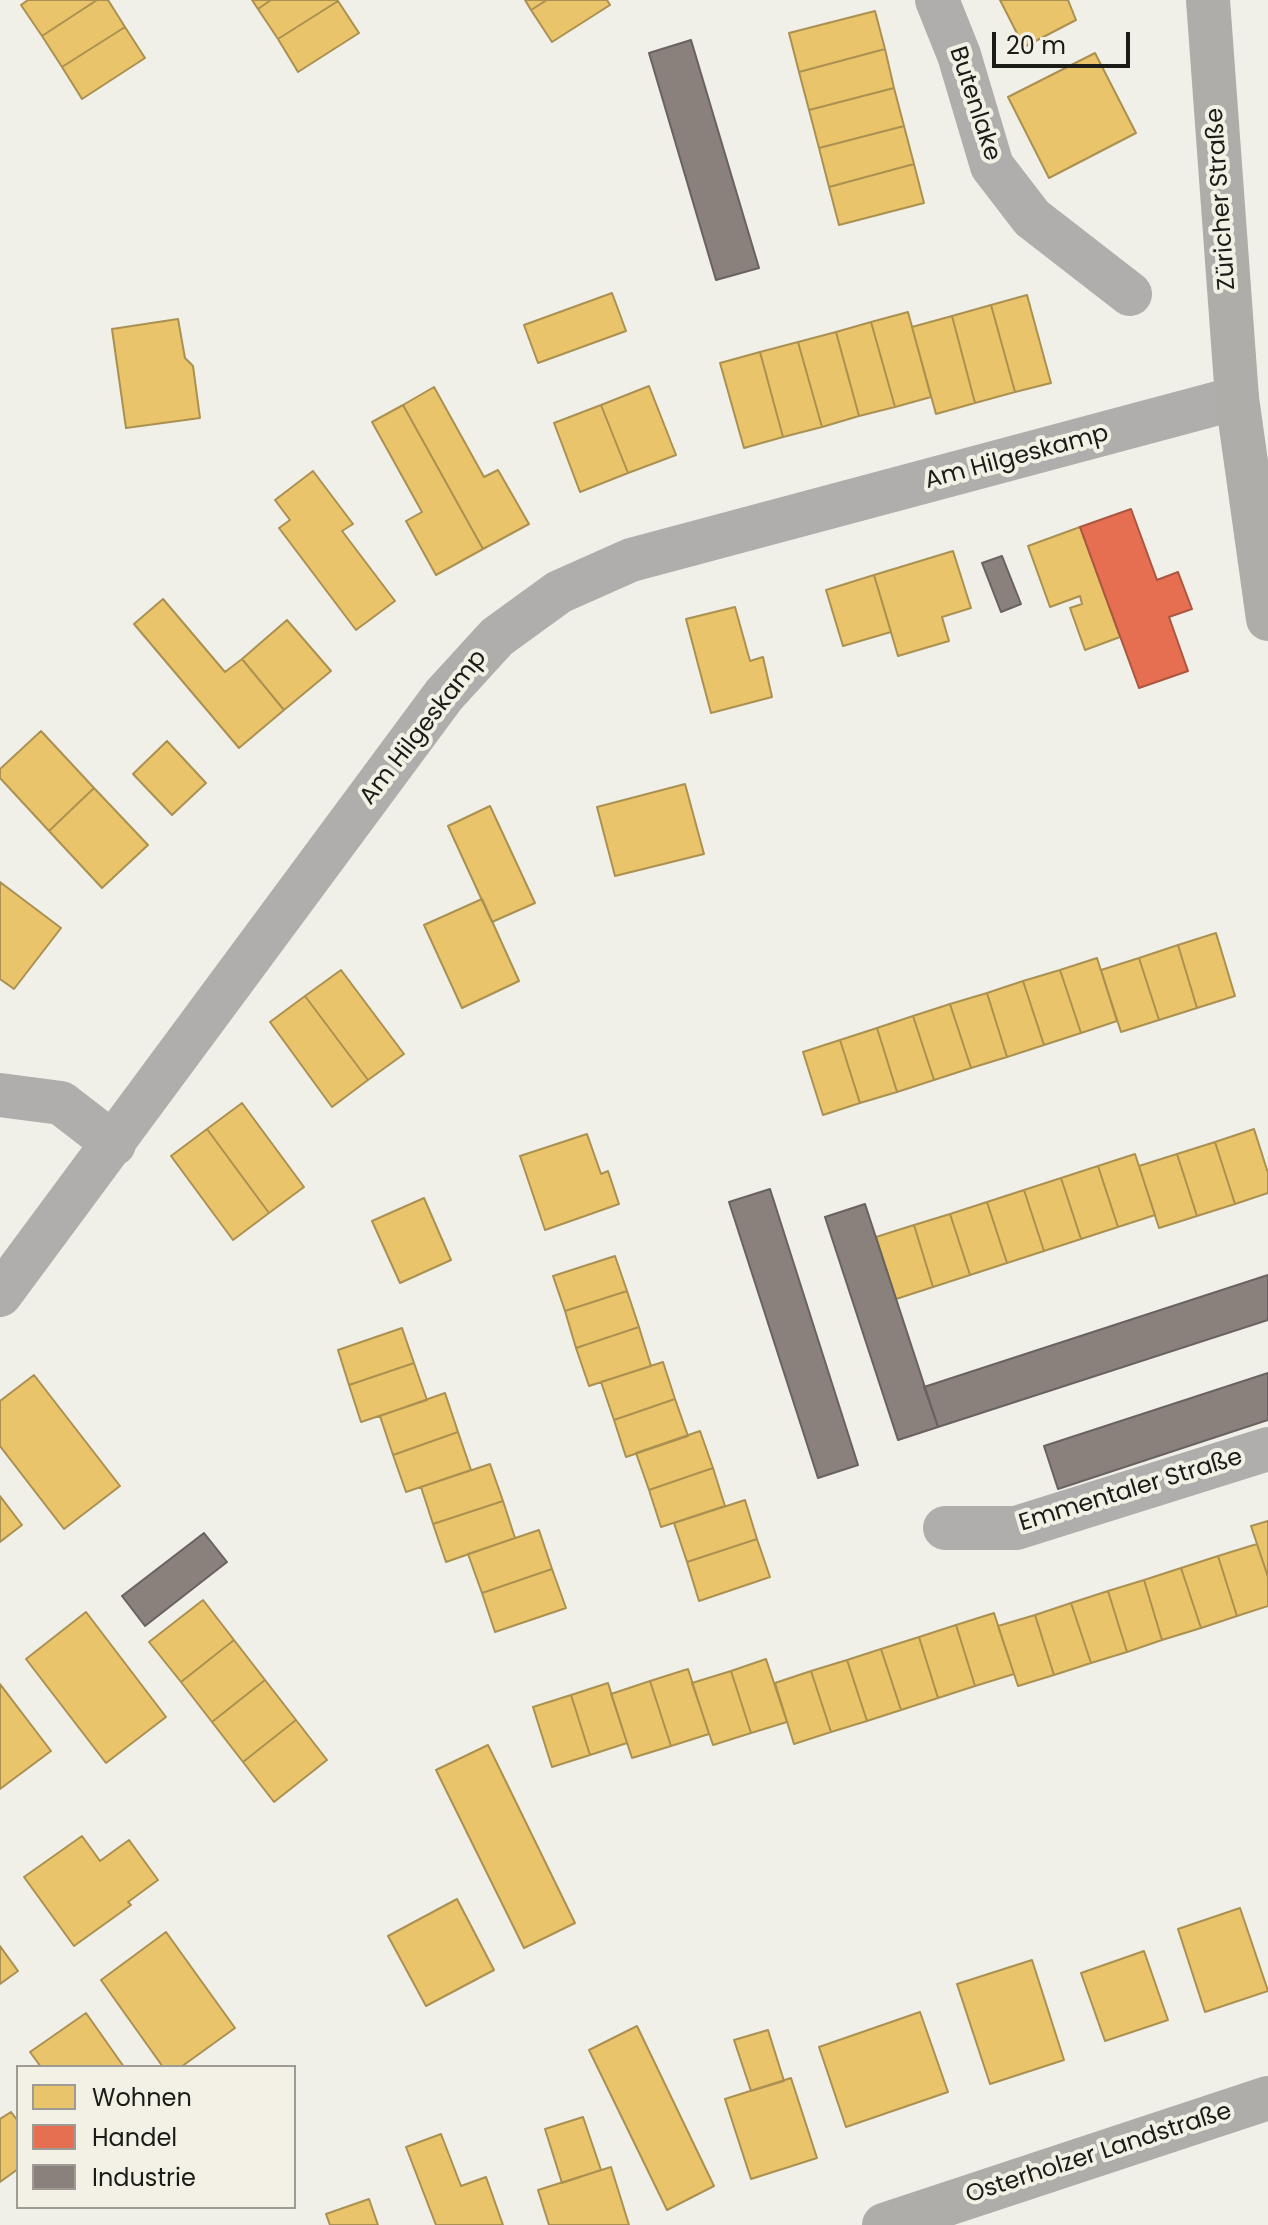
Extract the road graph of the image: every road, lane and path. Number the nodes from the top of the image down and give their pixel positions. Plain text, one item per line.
1 (937, 0) edge
2 (1208, 0) edge
3 (1130, 294) dead end
4 (1268, 366) edge
5 (1237, 398) junction
6 (1268, 435) edge
7 (1268, 619) edge
8 (0, 1095) edge
9 (114, 1144) junction
10 (0, 1295) edge
11 (1268, 1449) edge
12 (945, 1528) dead end
13 (1268, 2098) edge
14 (884, 2225) edge

1 - 3 street, Butenlake
2 - 5 main road, Züricher Straße
4 - 5 main road
5 - 6 main road
5 - 7 main road, Züricher Straße
5 - 9 street, Am Hilgeskamp
8 - 9 street
9 - 10 street, Am Hilgeskamp
11 - 12 street, Emmentaler Straße
13 - 14 main road, Osterholzer Landstraße

